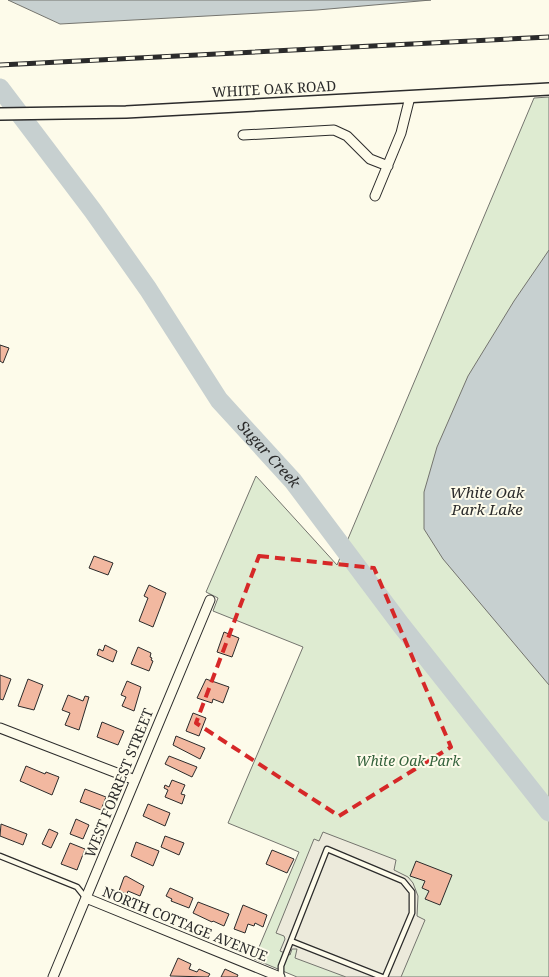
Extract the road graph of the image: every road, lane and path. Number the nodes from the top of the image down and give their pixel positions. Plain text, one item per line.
1 (549, 89) edge
2 (410, 97) junction
3 (0, 114) edge
4 (243, 136) dead end
5 (388, 166) junction
6 (375, 196) dead end
7 (210, 600) dead end
8 (0, 728) edge
9 (135, 780) junction
10 (0, 856) edge
11 (86, 898) junction
12 (290, 941) junction
13 (53, 977) edge
14 (280, 977) edge
15 (383, 977) edge

1 - 2 street, WHITE OAK ROAD
2 - 3 street, WHITE OAK ROAD
2 - 5 street
4 - 5 street
5 - 6 street
7 - 9 street, WEST FORREST STREET
8 - 9 street
9 - 11 street, WEST FORREST STREET
10 - 11 lane, NORTH COTTAGE AVENUE
11 - 13 street, WEST FORREST STREET
11 - 14 street, NORTH COTTAGE AVENUE
12 - 14 lane
12 - 15 lane
12 - 15 lane

